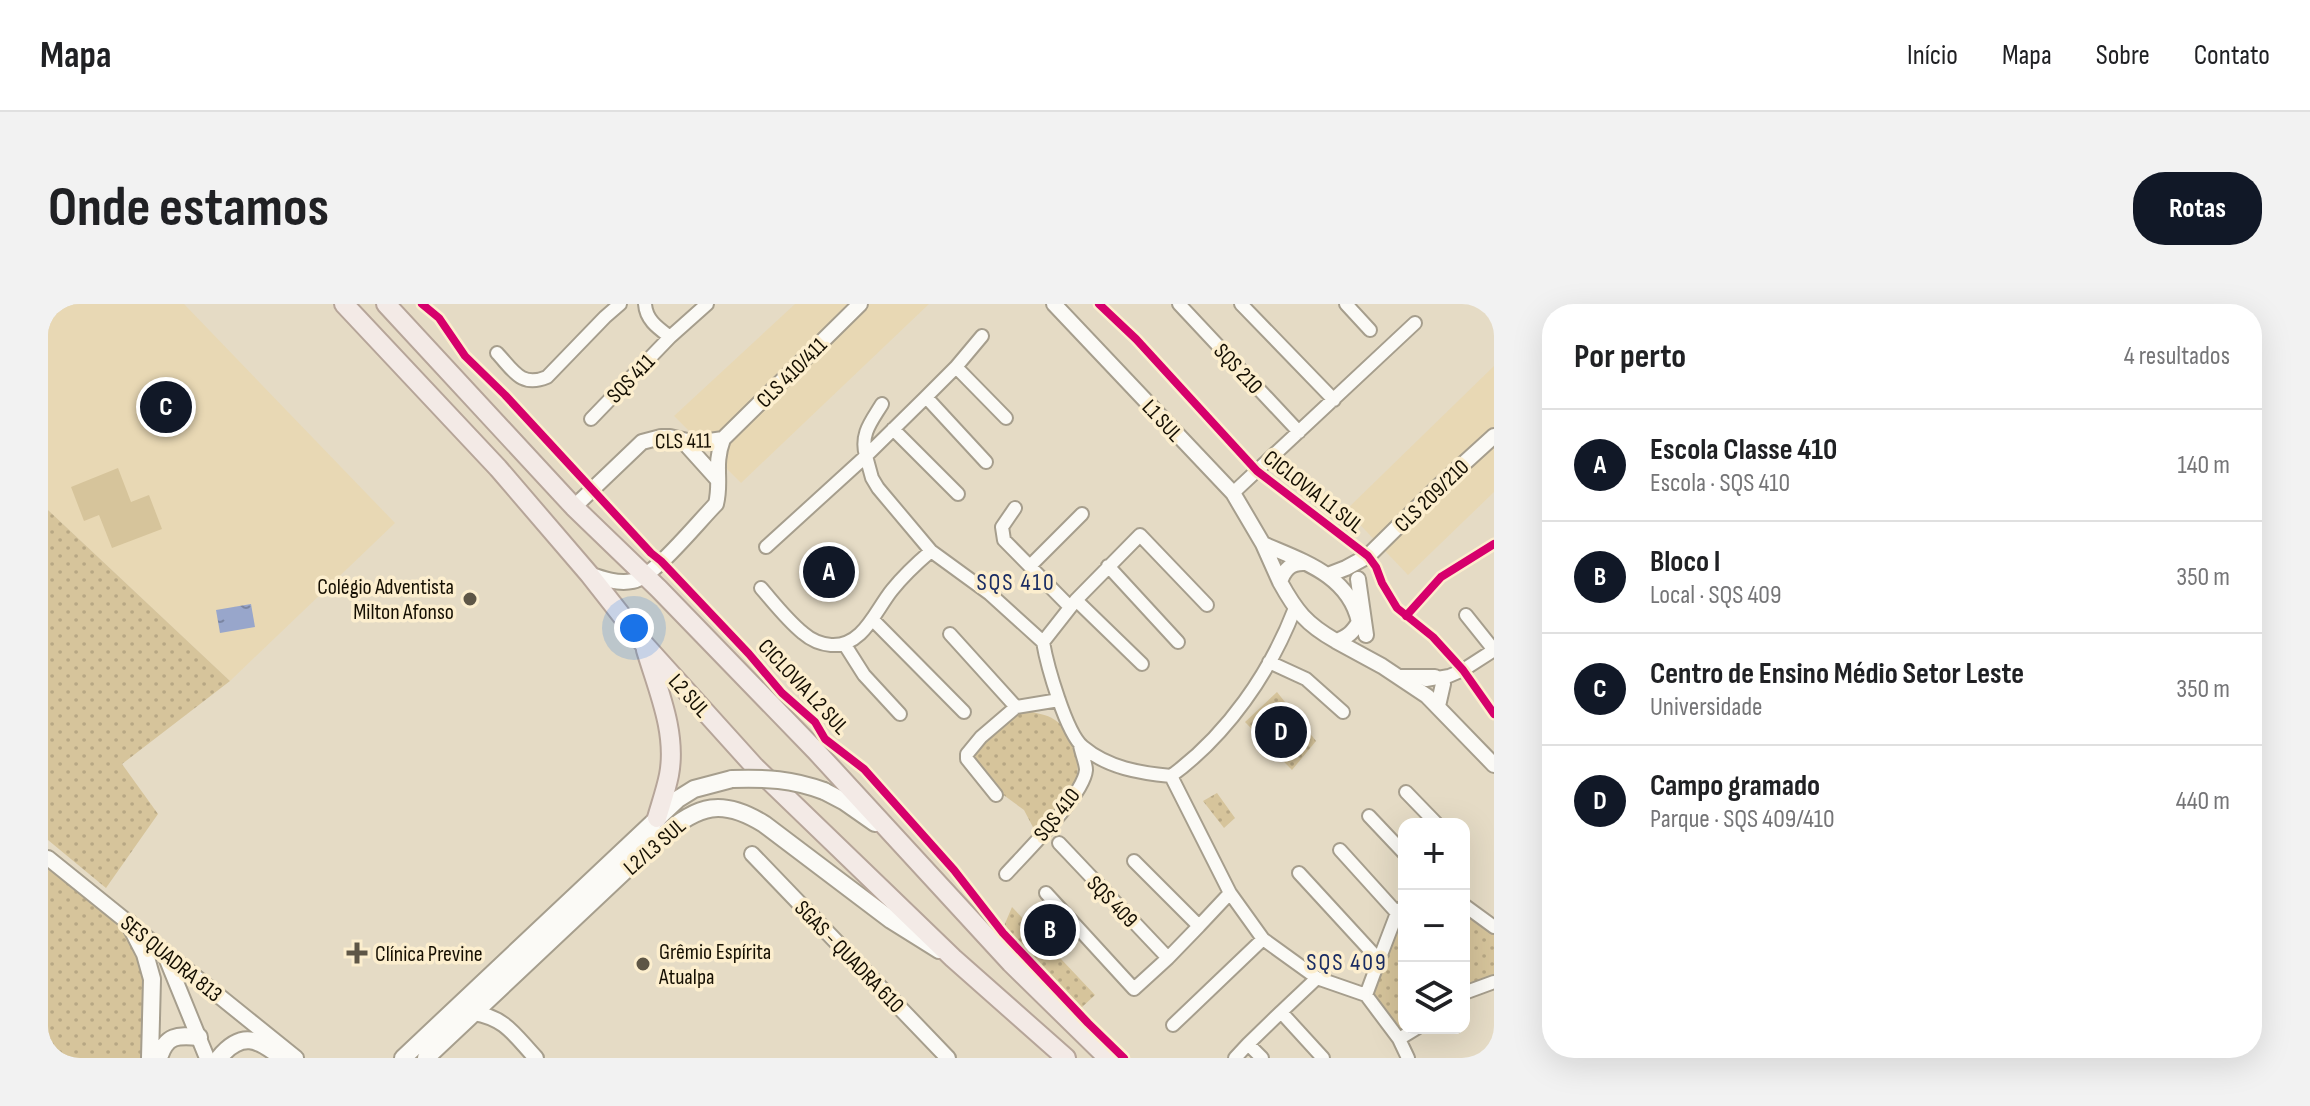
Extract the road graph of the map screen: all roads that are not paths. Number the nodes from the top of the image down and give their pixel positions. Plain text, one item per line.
1 (344, 304) edge
2 (386, 304) edge
3 (620, 304) edge
4 (645, 304) edge
5 (707, 304) edge
6 (860, 304) edge
7 (1054, 304) edge
8 (1179, 304) edge
9 (1241, 304) edge
10 (1346, 304) edge
11 (1415, 323) dead end
12 (1370, 330) dead end
13 (982, 336) dead end
14 (670, 337) junction
15 (497, 353) dead end
16 (956, 367) junction
17 (926, 397) junction
18 (1334, 400) junction
19 (882, 404) dead end
20 (1006, 418) dead end
21 (591, 419) dead end
22 (498, 424) junction
23 (893, 429) junction
24 (1299, 432) junction
25 (1494, 436) edge
26 (472, 439) junction
27 (723, 439) junction
28 (682, 440) junction
29 (519, 448) junction
30 (866, 456) junction
31 (986, 462) dead end
32 (498, 468) junction
33 (718, 480) junction
34 (1233, 493) junction
35 (958, 494) dead end
36 (574, 507) junction
37 (1015, 508) dead end
38 (1082, 514) dead end
39 (1263, 544) junction
40 (766, 547) dead end
41 (931, 551) junction
42 (1368, 556) junction
43 (1303, 563) junction
44 (1030, 566) junction
45 (1108, 566) junction
46 (589, 574) junction
47 (1328, 575) junction
48 (645, 577) junction
49 (1358, 579) junction
50 (1280, 582) junction
51 (761, 588) dead end
52 (1351, 599) junction
53 (1073, 604) junction
54 (1207, 605) dead end
55 (1295, 608) junction
56 (1466, 615) dead end
57 (873, 620) junction
58 (1309, 624) junction
59 (1362, 628) junction
60 (950, 634) dead end
61 (1284, 638) junction
62 (1336, 641) junction
63 (1043, 642) junction
64 (1178, 642) dead end
65 (644, 644) junction
66 (845, 645) junction
67 (1269, 662) junction
68 (1142, 664) dead end
69 (1382, 666) junction
70 (1442, 679) junction
71 (1405, 681) junction
72 (1059, 700) junction
73 (1432, 701) junction
74 (1016, 707) junction
75 (964, 712) dead end
76 (1343, 712) dead end
77 (900, 714) dead end
78 (1080, 745) junction
79 (1494, 765) edge
80 (1171, 776) junction
81 (1406, 792) dead end
82 (996, 795) dead end
83 (1369, 816) dead end
84 (657, 818) junction
85 (1431, 818) edge
86 (1059, 843) dead end
87 (903, 847) junction
88 (1398, 847) edge
89 (1340, 850) dead end
90 (752, 854) dead end
91 (48, 858) edge
92 (1134, 861) dead end
93 (1299, 873) dead end
94 (1006, 874) dead end
95 (1046, 893) dead end
96 (1230, 893) junction
97 (1398, 907) edge
98 (1470, 909) edge
99 (1398, 917) edge
100 (129, 923) junction
101 (1199, 926) junction
102 (1494, 927) edge
103 (1263, 939) junction
104 (164, 951) junction
105 (953, 958) junction
106 (1168, 958) junction
107 (1379, 960) junction
108 (1317, 978) junction
109 (1494, 982) edge
110 (1470, 991) edge
111 (496, 993) junction
112 (1366, 995) junction
113 (1281, 1012) junction
114 (474, 1013) junction
115 (501, 1021) junction
116 (1173, 1025) dead end
117 (1407, 1034) edge
118 (199, 1037) junction
119 (1399, 1039) junction
120 (1248, 1044) junction
121 (150, 1058) edge
122 (159, 1058) edge
123 (207, 1058) edge
124 (219, 1058) edge
125 (282, 1058) edge
126 (296, 1058) edge
127 (403, 1058) edge
128 (426, 1058) edge
129 (536, 1058) edge
130 (948, 1058) edge
131 (1066, 1058) edge
132 (1108, 1058) edge
133 (1235, 1058) edge
134 (1262, 1058) edge
135 (1323, 1058) edge
136 (1408, 1058) edge

1 - 26 main road, L2 SUL
2 - 22 main road
3 - 15 street
4 - 14 street, SQS 411
5 - 14 street, SQS 411
6 - 27 street, CLS 410/411
7 - 34 street, L1 SUL
8 - 24 street, SQS 210
9 - 18 street, SQS 210
10 - 12 street
11 - 18 street
13 - 16 street
14 - 21 street, SQS 411
16 - 17 street
16 - 20 street
17 - 23 street
17 - 31 street
18 - 24 street
19 - 30 street
22 - 26 main road
22 - 29 main road
23 - 30 street
23 - 35 street
24 - 34 street
25 - 42 street, CLS 209/210
26 - 32 main road, L2 SUL
27 - 28 street, CLS 411
27 - 33 street
28 - 33 street
28 - 36 street, CLS 411
29 - 32 main road
29 - 36 main road
30 - 40 street
30 - 41 street
32 - 46 main road, L2 SUL
33 - 48 street
34 - 39 street, L1 SUL
36 - 48 main road
37 - 44 street
38 - 44 street
39 - 43 street
39 - 50 street, L1 SUL
41 - 57 street
41 - 63 street
42 - 47 street, CLS 209/210
42 - 49 street, CLS 209/210
43 - 47 street
43 - 50 street
44 - 53 street
45 - 53 street
45 - 54 street
45 - 64 street
46 - 48 street
46 - 65 main road, L2 SUL
47 - 52 street
48 - 87 main road
49 - 52 street, CLS 209/210
49 - 59 street
50 - 55 street, L1 SUL
51 - 66 street
52 - 59 street
53 - 63 street
53 - 68 street
55 - 58 street, L1 SUL
55 - 61 street
56 - 70 street
57 - 66 street
57 - 75 street
58 - 61 street
58 - 62 street, L1 SUL
59 - 62 street
59 - 69 street
60 - 74 street
61 - 67 street
62 - 69 street
63 - 72 street, SQS 410
65 - 84 main road
65 - 105 main road, L2 SUL
66 - 77 street
67 - 76 street
67 - 80 street
69 - 71 street
70 - 71 street
70 - 73 street
71 - 73 street
72 - 74 street
72 - 78 street, SQS 410
73 - 79 street
74 - 82 street
78 - 80 street
78 - 94 street, SQS 410
80 - 96 street
81 - 85 street
83 - 88 street
84 - 87 main road, L2/L3 SUL, bridge
84 - 127 main road, L2/L3 SUL
86 - 106 street, SQS 409
87 - 132 main road
89 - 97 street
90 - 130 street, SGAS - QUADRA 610
91 - 100 street, SES QUADRA 813
92 - 101 street, SQS 409
93 - 107 street
95 - 106 street, SQS 409
96 - 101 street, SQS 409
96 - 103 street
98 - 102 street
99 - 107 street
100 - 104 street, SES QUADRA 813
100 - 121 main road
101 - 106 street, SQS 409
103 - 108 street
103 - 116 street
104 - 118 street
104 - 126 street, SES QUADRA 813
105 - 111 main road, L2/L3 SUL
105 - 131 main road, L2 SUL
107 - 112 street
108 - 112 street
108 - 113 street
109 - 110 street
111 - 114 main road, L2/L3 SUL
111 - 115 street
112 - 119 street
113 - 120 street
113 - 135 street
114 - 115 street
114 - 128 main road, L2/L3 SUL
115 - 129 street
117 - 119 street
118 - 122 main road
118 - 123 street
119 - 136 street
120 - 133 street
120 - 134 street
124 - 125 main road

